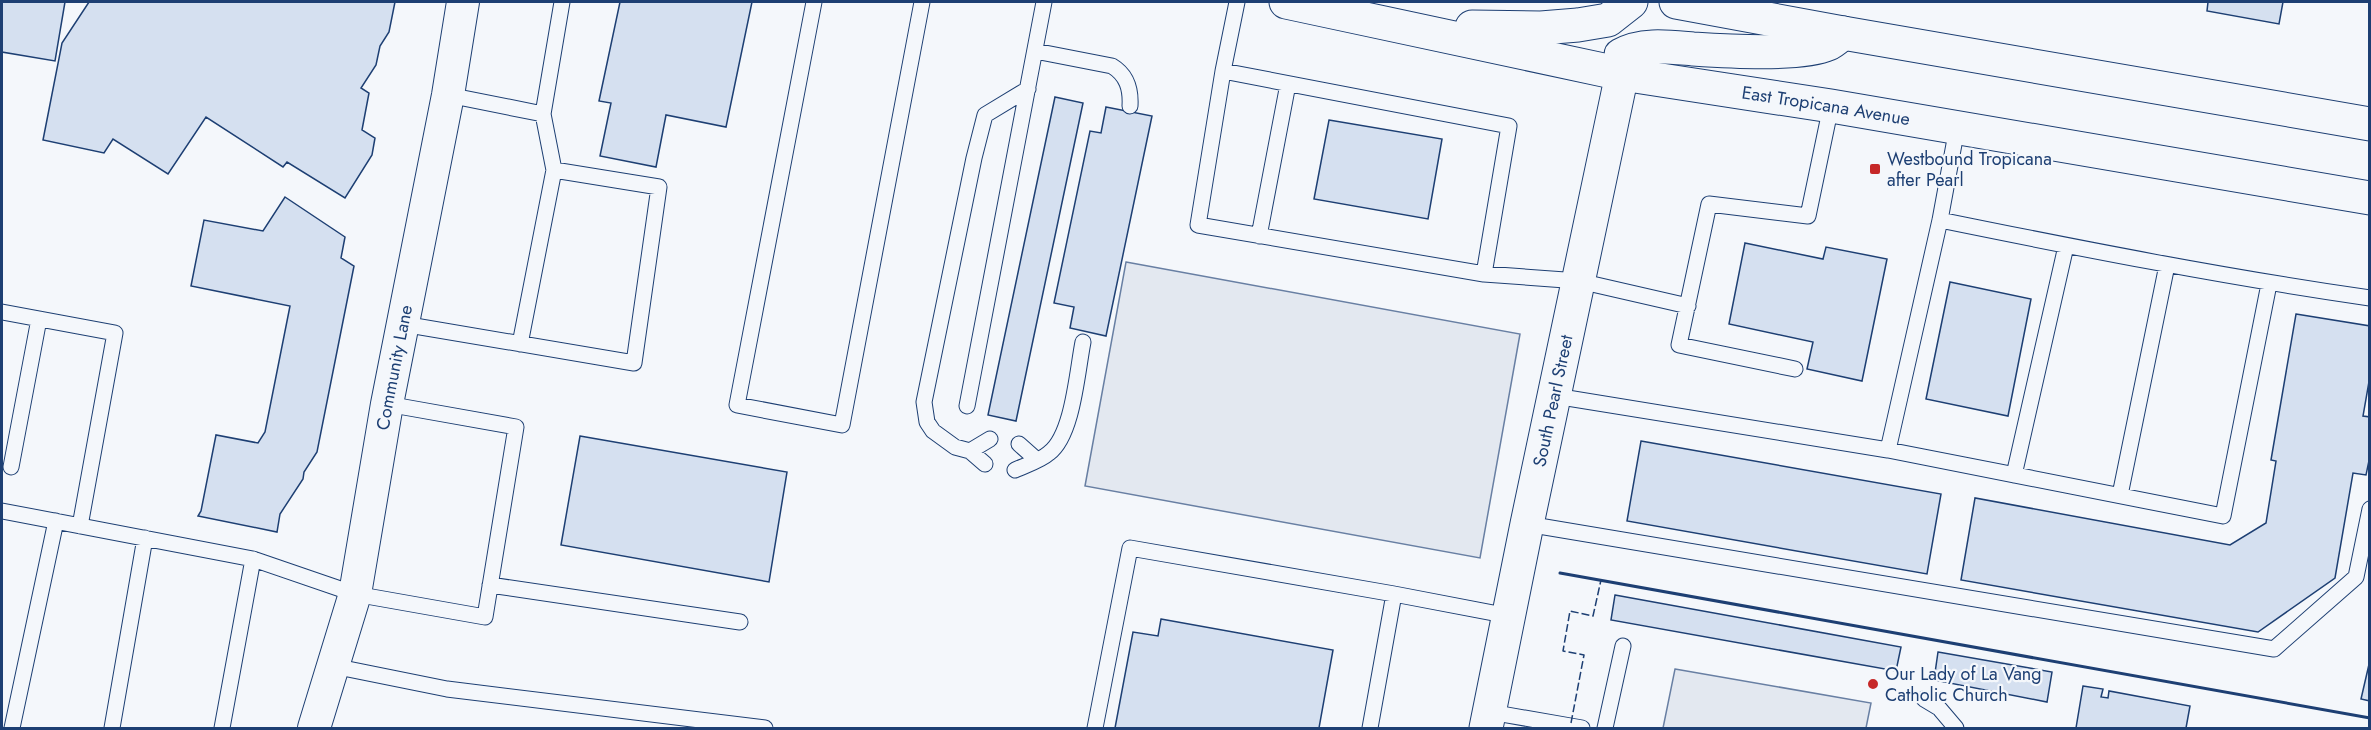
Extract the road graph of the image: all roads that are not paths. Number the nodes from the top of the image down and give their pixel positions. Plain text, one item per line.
1 (463, 2) edge
2 (562, 2) edge
3 (814, 2) edge
4 (922, 2) edge
5 (1044, 2) edge
6 (1237, 2) edge
7 (1286, 2) edge
8 (1631, 2) edge
9 (1676, 2) edge
10 (1396, 25) junction
11 (1843, 33) junction
12 (1035, 51) junction
13 (1223, 72) junction
14 (1622, 74) junction
15 (1288, 84) junction
16 (1028, 88) junction
17 (448, 95) junction
18 (1130, 106) dead end
19 (1831, 106) junction
20 (543, 114) junction
21 (2370, 124) edge
22 (1957, 128) junction
23 (554, 170) junction
24 (2370, 198) edge
25 (1940, 220) junction
26 (1259, 236) junction
27 (2066, 246) junction
28 (2167, 265) junction
29 (1484, 274) junction
30 (1579, 281) junction
31 (2269, 284) junction
32 (2370, 298) edge
33 (1688, 306) junction
34 (2, 312) edge
35 (39, 319) junction
36 (403, 324) junction
37 (1083, 342) dead end
38 (520, 344) junction
39 (1795, 369) dead end
40 (1555, 396) junction
41 (387, 404) junction
42 (967, 406) dead end
43 (990, 439) dead end
44 (1019, 444) dead end
45 (1888, 450) junction
46 (970, 451) junction
47 (1037, 460) junction
48 (985, 464) dead end
49 (11, 467) dead end
50 (1015, 470) dead end
51 (2014, 475) junction
52 (2120, 495) junction
53 (2370, 509) edge
54 (2, 511) edge
55 (56, 521) junction
56 (1527, 524) junction
57 (80, 526) junction
58 (145, 538) junction
59 (253, 559) junction
60 (490, 585) junction
61 (355, 594) junction
62 (1394, 594) junction
63 (1509, 616) junction
64 (740, 622) dead end
65 (1623, 646) dead end
66 (333, 666) junction
67 (1924, 699) dead end
68 (1488, 720) edge
69 (12, 729) edge
70 (112, 729) edge
71 (222, 729) edge
72 (314, 729) edge
73 (765, 729) edge
74 (1095, 729) edge
75 (1370, 729) edge
76 (1582, 729) edge
77 (1605, 729) edge
78 (1956, 729) edge

1 - 17 street, Community Lane
2 - 20 lane
3 - 4 lane
5 - 12 lane
6 - 13 lane
7 - 10 main road, East Tropicana Avenue
8 - 10 main road
9 - 11 main road
10 - 14 main road, East Tropicana Avenue
11 - 14 main road, South Pearl Street
11 - 21 main road
12 - 16 lane
12 - 18 lane
13 - 15 lane
13 - 26 lane
14 - 19 main road, East Tropicana Avenue
14 - 30 main road, South Pearl Street
15 - 26 lane
15 - 29 lane
16 - 42 lane
16 - 46 lane
17 - 20 lane
17 - 36 street, Community Lane
19 - 22 main road, East Tropicana Avenue
19 - 33 lane
20 - 23 lane
22 - 24 main road, East Tropicana Avenue
22 - 25 lane
23 - 38 lane
23 - 38 lane
25 - 27 lane
25 - 45 lane
26 - 29 lane
27 - 28 lane
27 - 51 lane
28 - 31 lane
28 - 52 lane
29 - 30 lane
30 - 33 lane
30 - 40 main road, South Pearl Street
31 - 32 lane
31 - 52 lane
33 - 39 lane
34 - 35 lane
35 - 49 lane
35 - 57 lane
36 - 38 lane
36 - 41 street, Community Lane
37 - 47 lane
40 - 45 lane
40 - 56 main road, South Pearl Street
41 - 60 lane
41 - 61 street, Community Lane
43 - 46 lane
44 - 47 lane
45 - 51 lane
46 - 48 lane
47 - 50 lane
51 - 52 lane
53 - 56 lane
54 - 55 lane
55 - 57 lane
55 - 69 lane
56 - 63 main road, South Pearl Street
57 - 58 lane
58 - 59 lane
58 - 70 lane
59 - 61 lane
59 - 71 lane
60 - 61 lane
60 - 64 lane
61 - 66 street, Community Lane
62 - 63 lane
62 - 74 lane
62 - 75 lane
63 - 68 main road, South Pearl Street
65 - 77 lane
66 - 72 street, Community Lane
66 - 73 lane
67 - 78 lane
68 - 76 lane

